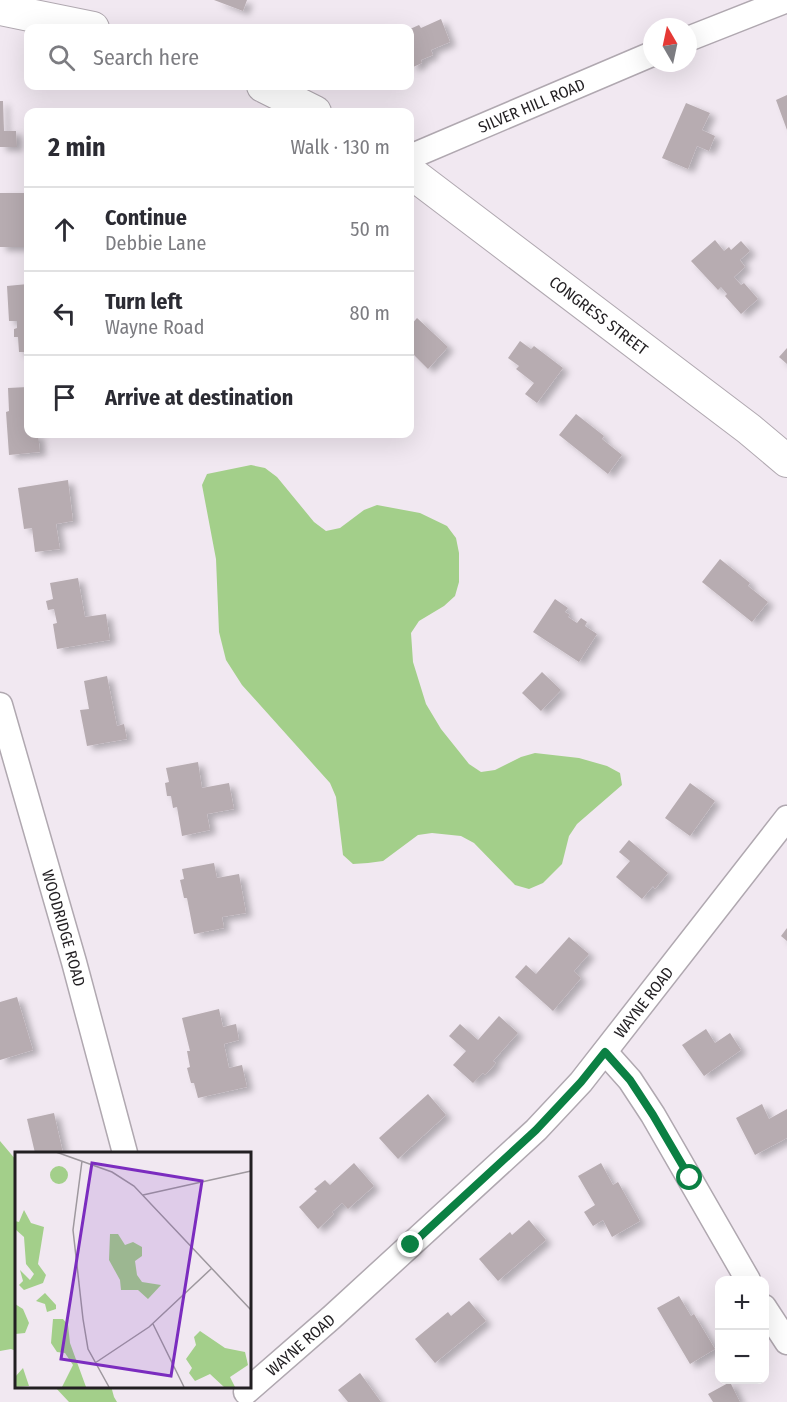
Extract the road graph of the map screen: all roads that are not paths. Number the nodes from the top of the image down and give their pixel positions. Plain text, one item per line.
1 (787, 0) edge
2 (0, 9) edge
3 (73, 24) edge
4 (697, 35) edge
5 (643, 58) edge
6 (271, 90) edge
7 (307, 108) edge
8 (414, 155) edge
9 (414, 175) edge
10 (787, 461) edge
11 (0, 705) edge
12 (787, 818) edge
13 (605, 1052) junction
14 (125, 1152) edge
15 (745, 1276) edge
16 (769, 1313) edge
17 (787, 1341) edge
18 (247, 1393) edge

1 - 4 street
2 - 3 main road
5 - 8 street, SILVER HILL ROAD
6 - 7 main road
9 - 10 main road, CONGRESS STREET
11 - 14 street, WOODRIDGE ROAD
12 - 13 street, WAYNE ROAD
13 - 15 street
13 - 18 street, WAYNE ROAD
16 - 17 street

